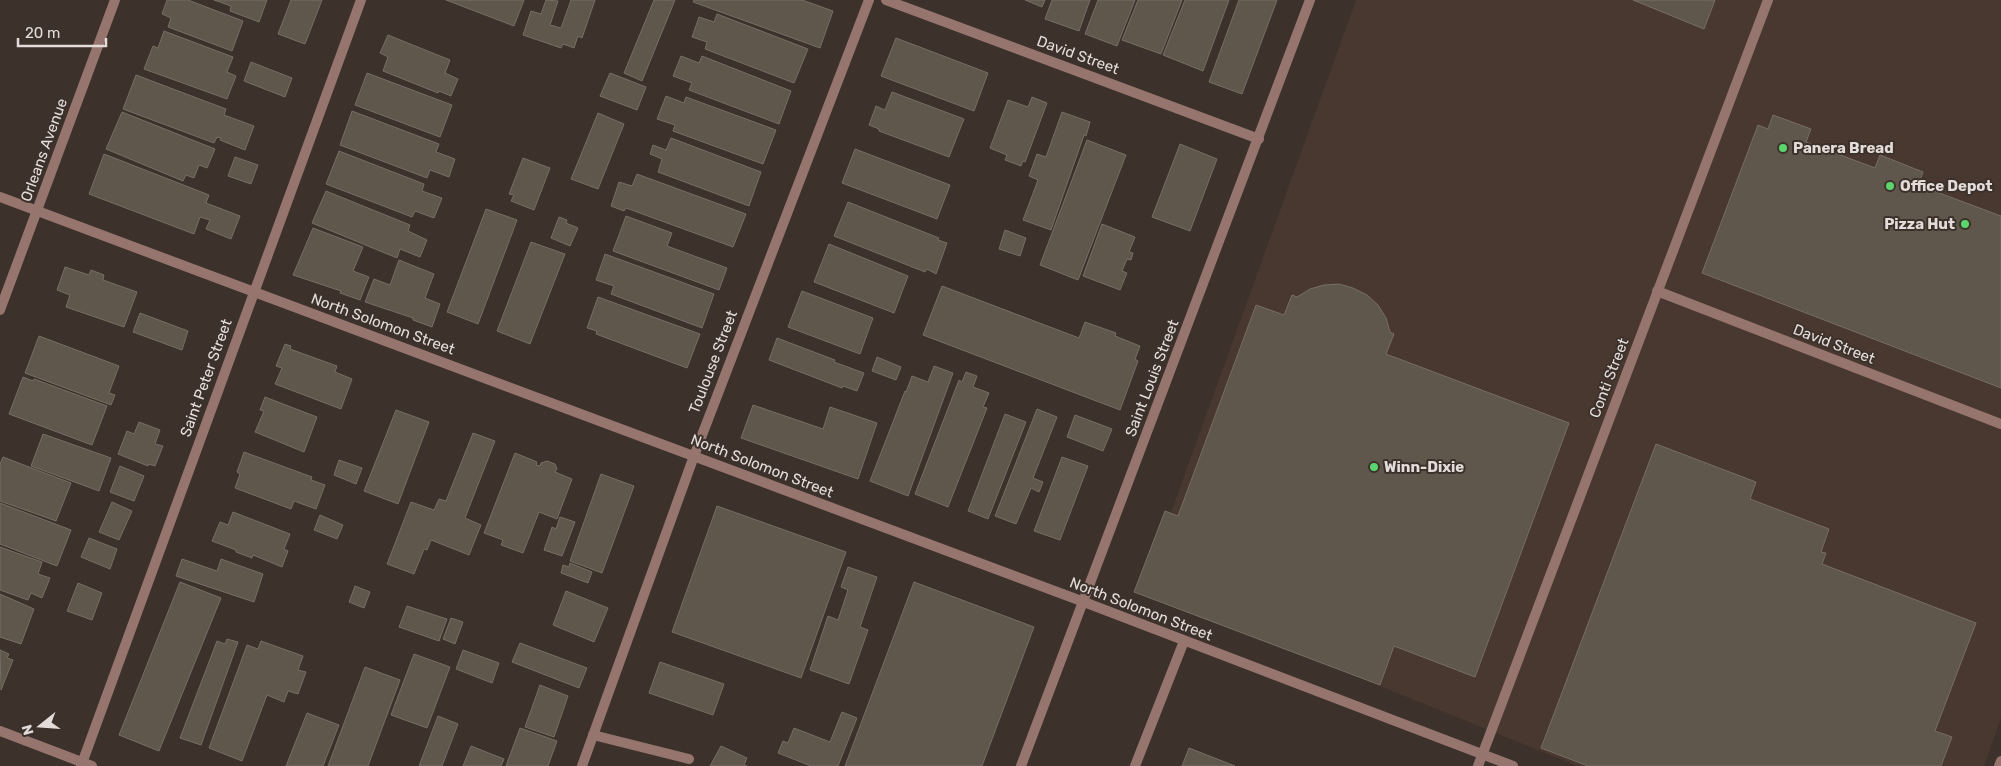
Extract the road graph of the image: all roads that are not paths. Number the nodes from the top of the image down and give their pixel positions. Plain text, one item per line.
1 (115, 0) edge
2 (361, 0) edge
3 (869, 0) edge
4 (886, 0) edge
5 (1310, 0) edge
6 (1768, 0) edge
7 (1259, 139) junction
8 (0, 197) edge
9 (38, 211) junction
10 (1657, 291) junction
11 (253, 292) junction
12 (0, 310) edge
13 (2001, 424) edge
14 (694, 456) junction
15 (1084, 602) junction
16 (1184, 641) junction
17 (0, 731) edge
18 (593, 735) junction
19 (1482, 754) junction
20 (689, 759) dead end
21 (2001, 761) edge
22 (85, 765) edge
23 (582, 766) edge
24 (1021, 766) edge
25 (1135, 766) edge
26 (1478, 766) edge
27 (1513, 766) edge
28 (1999, 766) edge

1 - 9 street, Orleans Avenue
2 - 11 street, Saint Peter Street
3 - 14 street, Toulouse Street
4 - 7 street, David Street
5 - 7 street, Saint Louis Street
6 - 10 street, Conti Street
7 - 15 street, Saint Louis Street
8 - 9 street, North Solomon Street
9 - 11 street, North Solomon Street
9 - 12 street, Orleans Avenue
10 - 13 street, David Street
10 - 19 street, Conti Street
11 - 14 street, North Solomon Street
11 - 22 street, Saint Peter Street
14 - 15 street, North Solomon Street
14 - 18 street, Toulouse Street
15 - 16 street, North Solomon Street
15 - 24 street, Saint Louis Street
16 - 19 street, North Solomon Street
16 - 25 street
17 - 22 street
18 - 20 street
18 - 23 street, Toulouse Street
19 - 26 street, Conti Street
19 - 27 street, North Solomon Street
21 - 28 street

